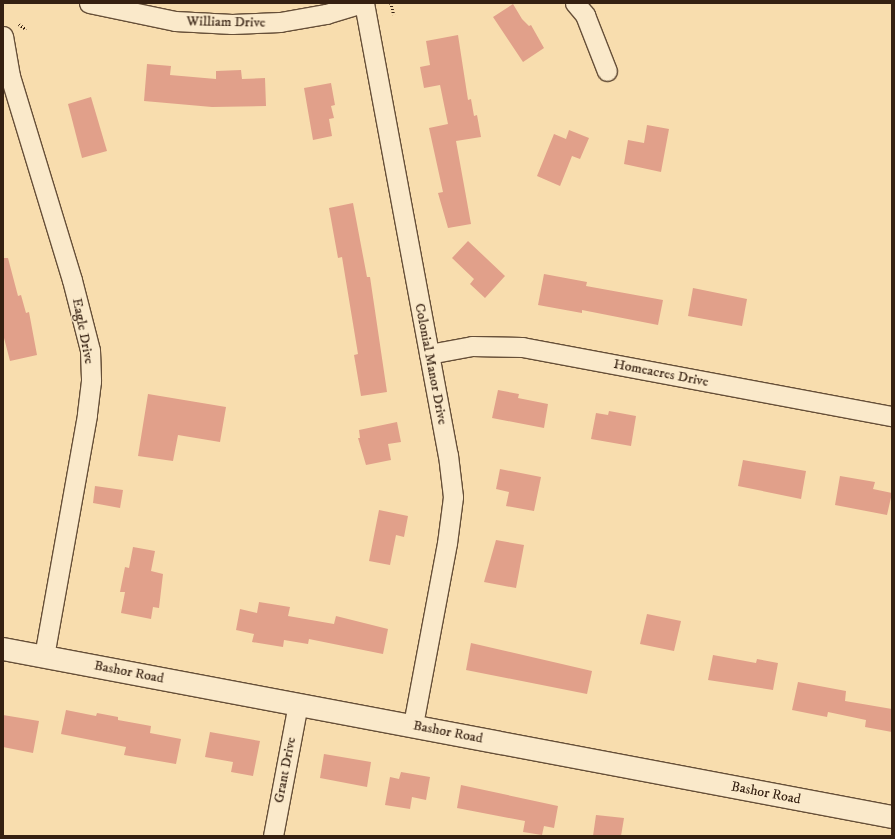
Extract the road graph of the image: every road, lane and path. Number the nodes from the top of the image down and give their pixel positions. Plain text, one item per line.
1 (89, 3) edge
2 (363, 3) edge
3 (391, 3) edge
4 (575, 3) edge
5 (394, 14) dead end
6 (3, 36) edge
7 (608, 71) dead end
8 (429, 354) junction
9 (892, 416) edge
10 (3, 648) edge
11 (44, 656) junction
12 (298, 704) junction
13 (412, 725) junction
14 (892, 817) edge
15 (272, 836) edge

1 - 2 street, William Drive
2 - 8 street, Colonial Manor Drive
3 - 5 path
4 - 7 street
6 - 11 street, Eagle Drive
8 - 9 street, Homeacres Drive
8 - 13 street, Colonial Manor Drive
10 - 11 street, Bashor Road
11 - 12 street, Bashor Road
12 - 13 street, Bashor Road
12 - 15 street, Grant Drive
13 - 14 street, Bashor Road

